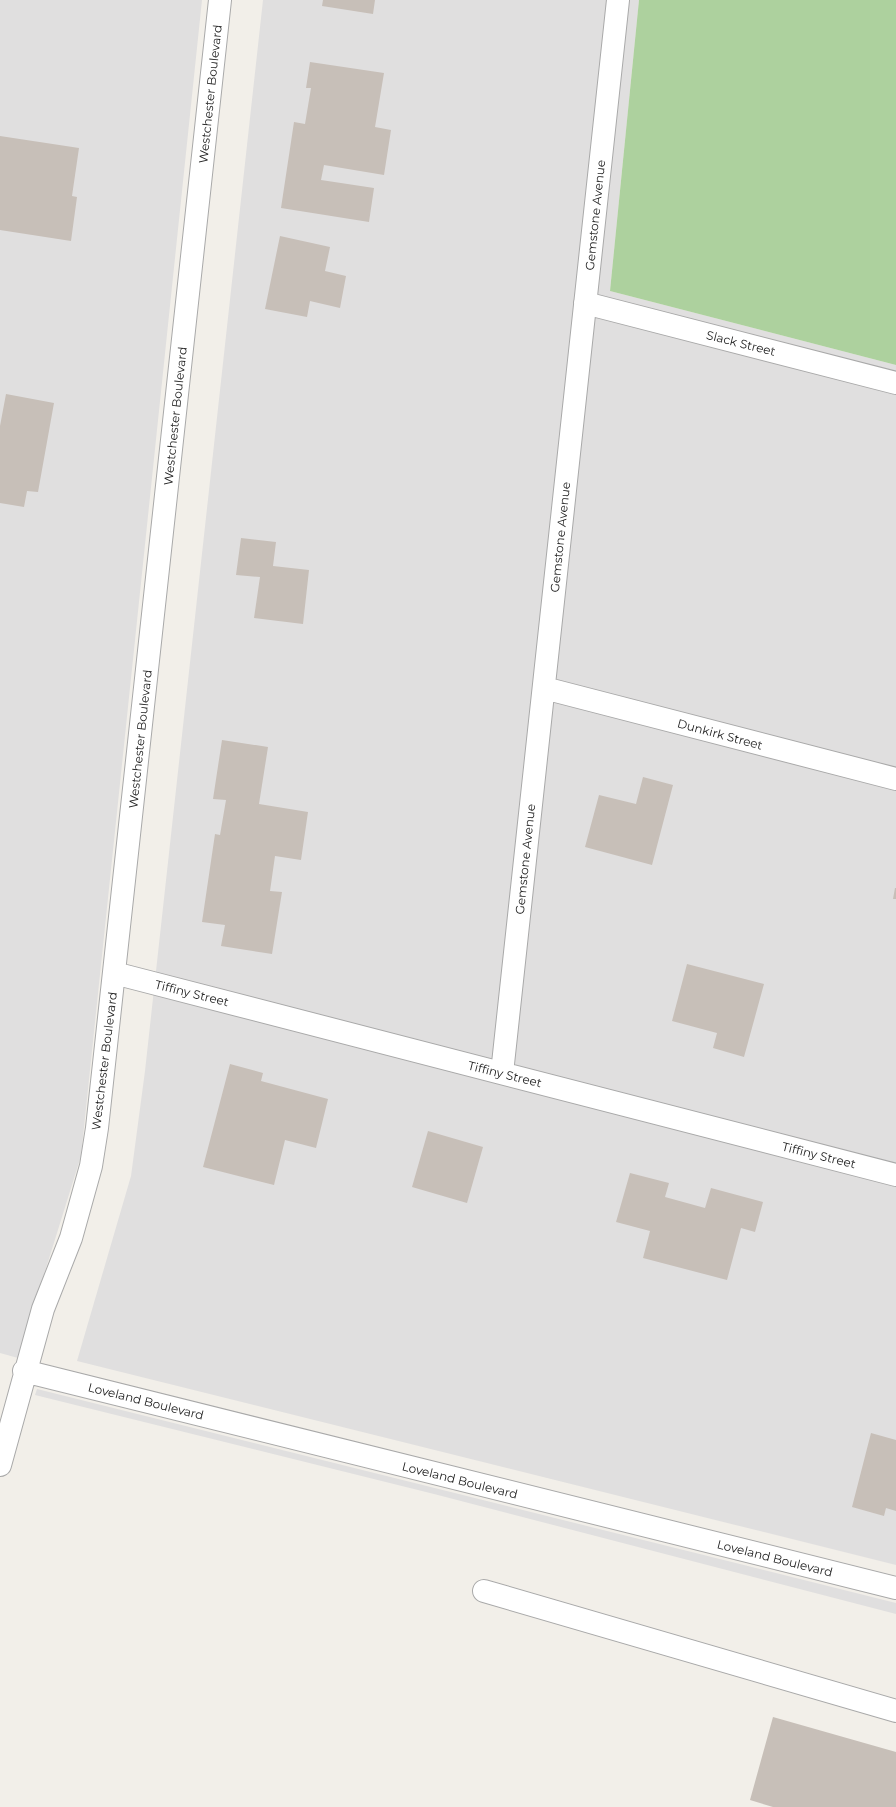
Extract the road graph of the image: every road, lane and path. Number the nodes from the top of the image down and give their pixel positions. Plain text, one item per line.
1 (220, 0) edge
2 (618, 0) edge
3 (586, 303) junction
4 (896, 383) edge
5 (544, 688) junction
6 (896, 779) edge
7 (114, 973) junction
8 (502, 1074) junction
9 (896, 1175) edge
10 (24, 1371) junction
11 (0, 1465) edge
12 (896, 1588) edge
13 (484, 1591) dead end
14 (896, 1711) edge

1 - 7 street, Westchester Boulevard
2 - 3 street, Gemstone Avenue
3 - 4 street, Slack Street
3 - 5 street, Gemstone Avenue
5 - 6 street, Dunkirk Street
5 - 8 street, Gemstone Avenue
7 - 8 street, Tiffiny Street
7 - 10 street, Westchester Boulevard
8 - 9 street, Tiffiny Street
10 - 11 street, Westchester Boulevard
10 - 12 street, Loveland Boulevard
13 - 14 street

